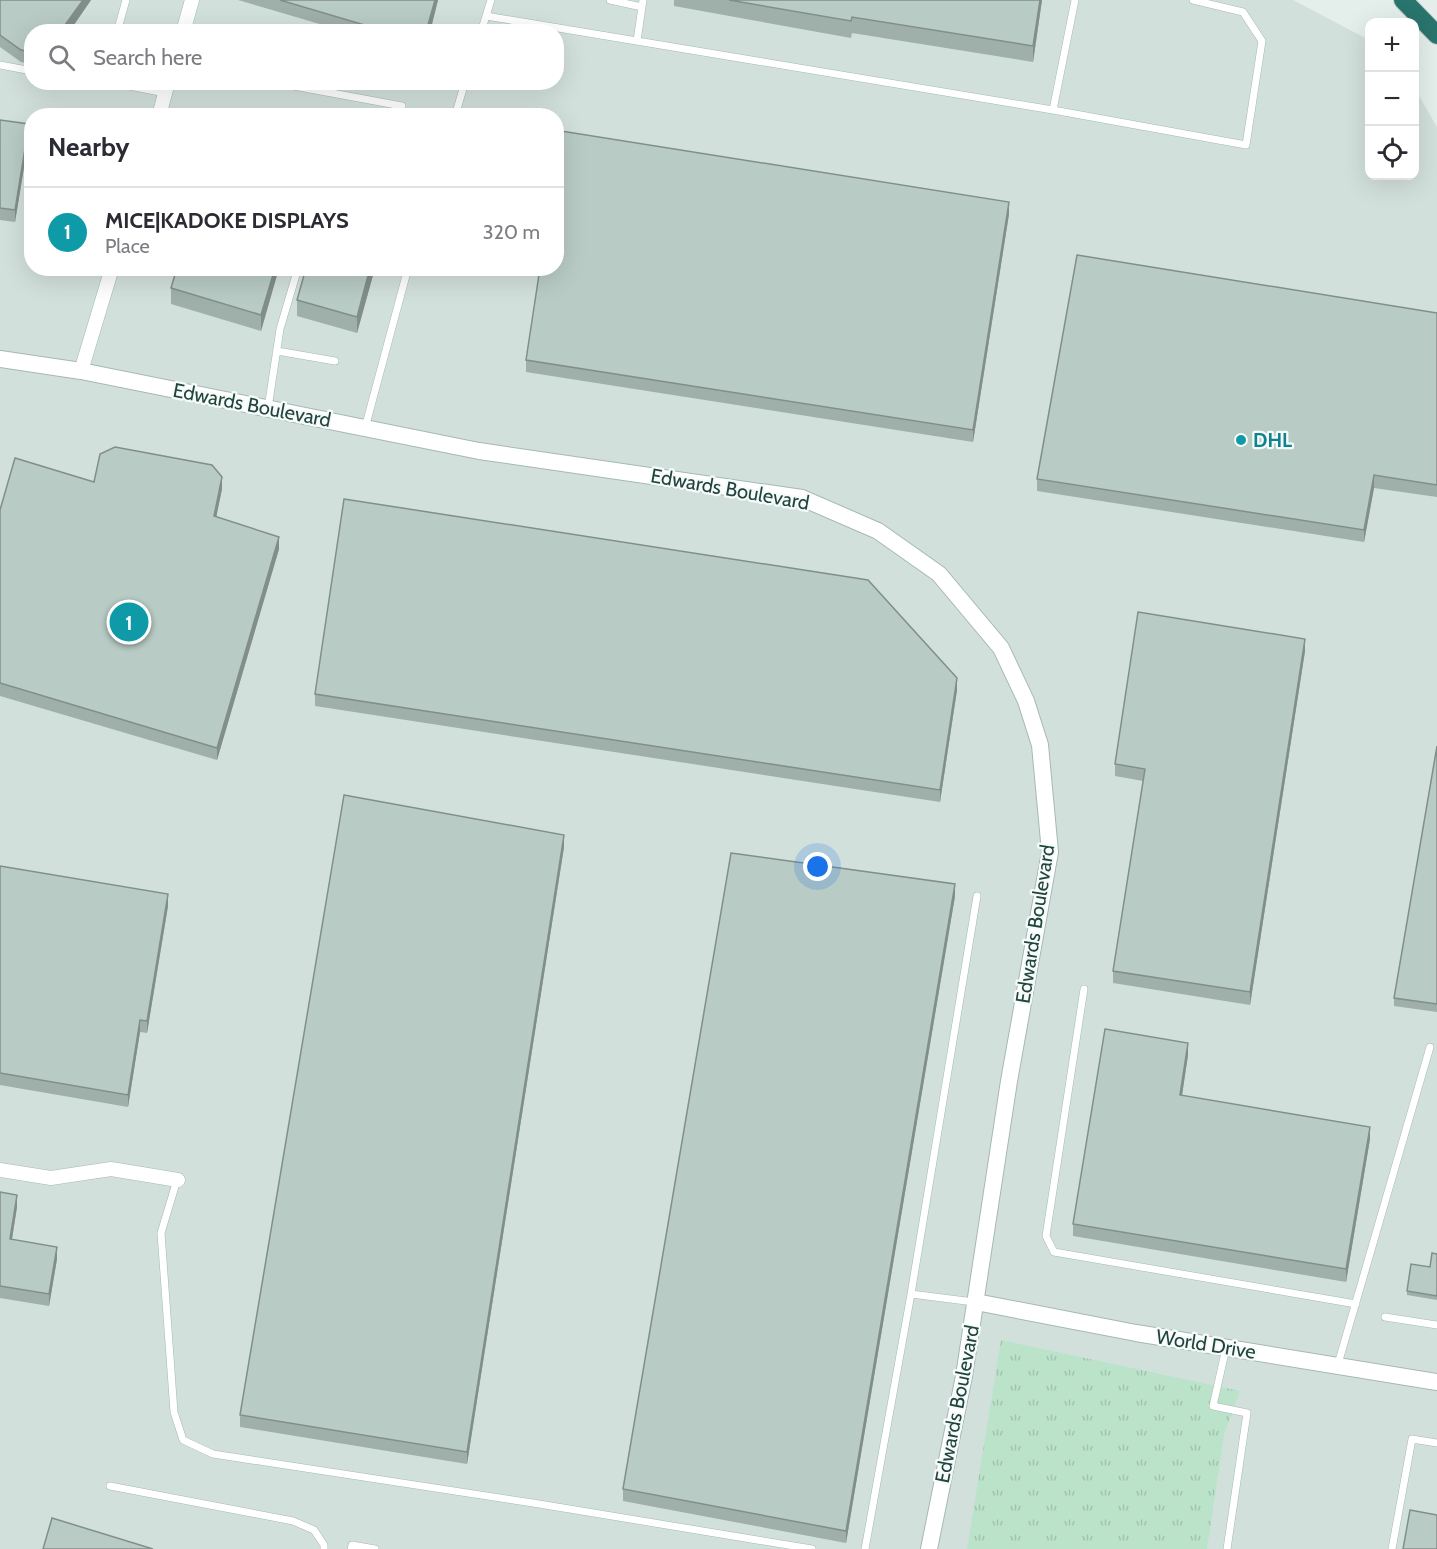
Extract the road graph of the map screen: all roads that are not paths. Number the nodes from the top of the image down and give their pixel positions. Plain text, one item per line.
1 (126, 0) edge
2 (192, 0) edge
3 (491, 0) edge
4 (610, 0) edge
5 (1075, 0) edge
6 (1192, 0) edge
7 (1403, 0) edge
8 (643, 3) edge
9 (486, 16) junction
10 (119, 24) edge
11 (185, 24) edge
12 (484, 24) edge
13 (534, 24) edge
14 (564, 29) edge
15 (1437, 35) edge
16 (637, 41) junction
17 (0, 65) edge
18 (24, 70) edge
19 (166, 90) edge
20 (315, 90) edge
21 (463, 90) edge
22 (402, 106) dead end
23 (161, 108) edge
24 (457, 108) edge
25 (1053, 110) junction
26 (110, 276) edge
27 (296, 276) edge
28 (406, 276) edge
29 (277, 351) junction
30 (0, 359) edge
31 (335, 361) dead end
32 (81, 371) junction
33 (268, 408) junction
34 (365, 428) junction
35 (977, 897) dead end
36 (1084, 989) dead end
37 (1430, 1047) dead end
38 (0, 1170) edge
39 (178, 1180) joint
40 (911, 1294) junction
41 (975, 1302) junction
42 (1356, 1304) junction
43 (1385, 1317) dead end
44 (1437, 1325) edge
45 (1226, 1348) junction
46 (1337, 1366) junction
47 (1437, 1382) edge
48 (1437, 1443) edge
49 (110, 1486) dead end
50 (324, 1549) edge
51 (351, 1549) edge
52 (375, 1549) edge
53 (812, 1549) edge
54 (865, 1549) edge
55 (929, 1549) edge
56 (1227, 1549) edge
57 (1392, 1549) edge

1 - 10 lane
2 - 11 street
3 - 9 lane
4 - 8 lane
5 - 25 lane
6 - 25 lane
7 - 15 highway
8 - 16 lane
9 - 12 lane
9 - 13 lane
14 - 16 lane
16 - 25 lane
17 - 18 lane
19 - 23 street
20 - 22 lane
21 - 24 lane
26 - 32 street
27 - 29 lane
28 - 34 lane
29 - 31 lane
29 - 33 lane
30 - 32 street, Edwards Boulevard
32 - 33 street, Edwards Boulevard
33 - 34 street, Edwards Boulevard
34 - 41 street, Edwards Boulevard
35 - 40 lane
36 - 42 lane
37 - 42 lane
38 - 39 street
39 - 53 lane
40 - 41 lane
40 - 54 lane
41 - 45 street, World Drive
41 - 55 street, Edwards Boulevard
42 - 46 lane
43 - 44 lane
45 - 46 street, World Drive
45 - 56 lane
46 - 47 street, World Drive
48 - 57 lane
49 - 50 lane
51 - 52 lane

